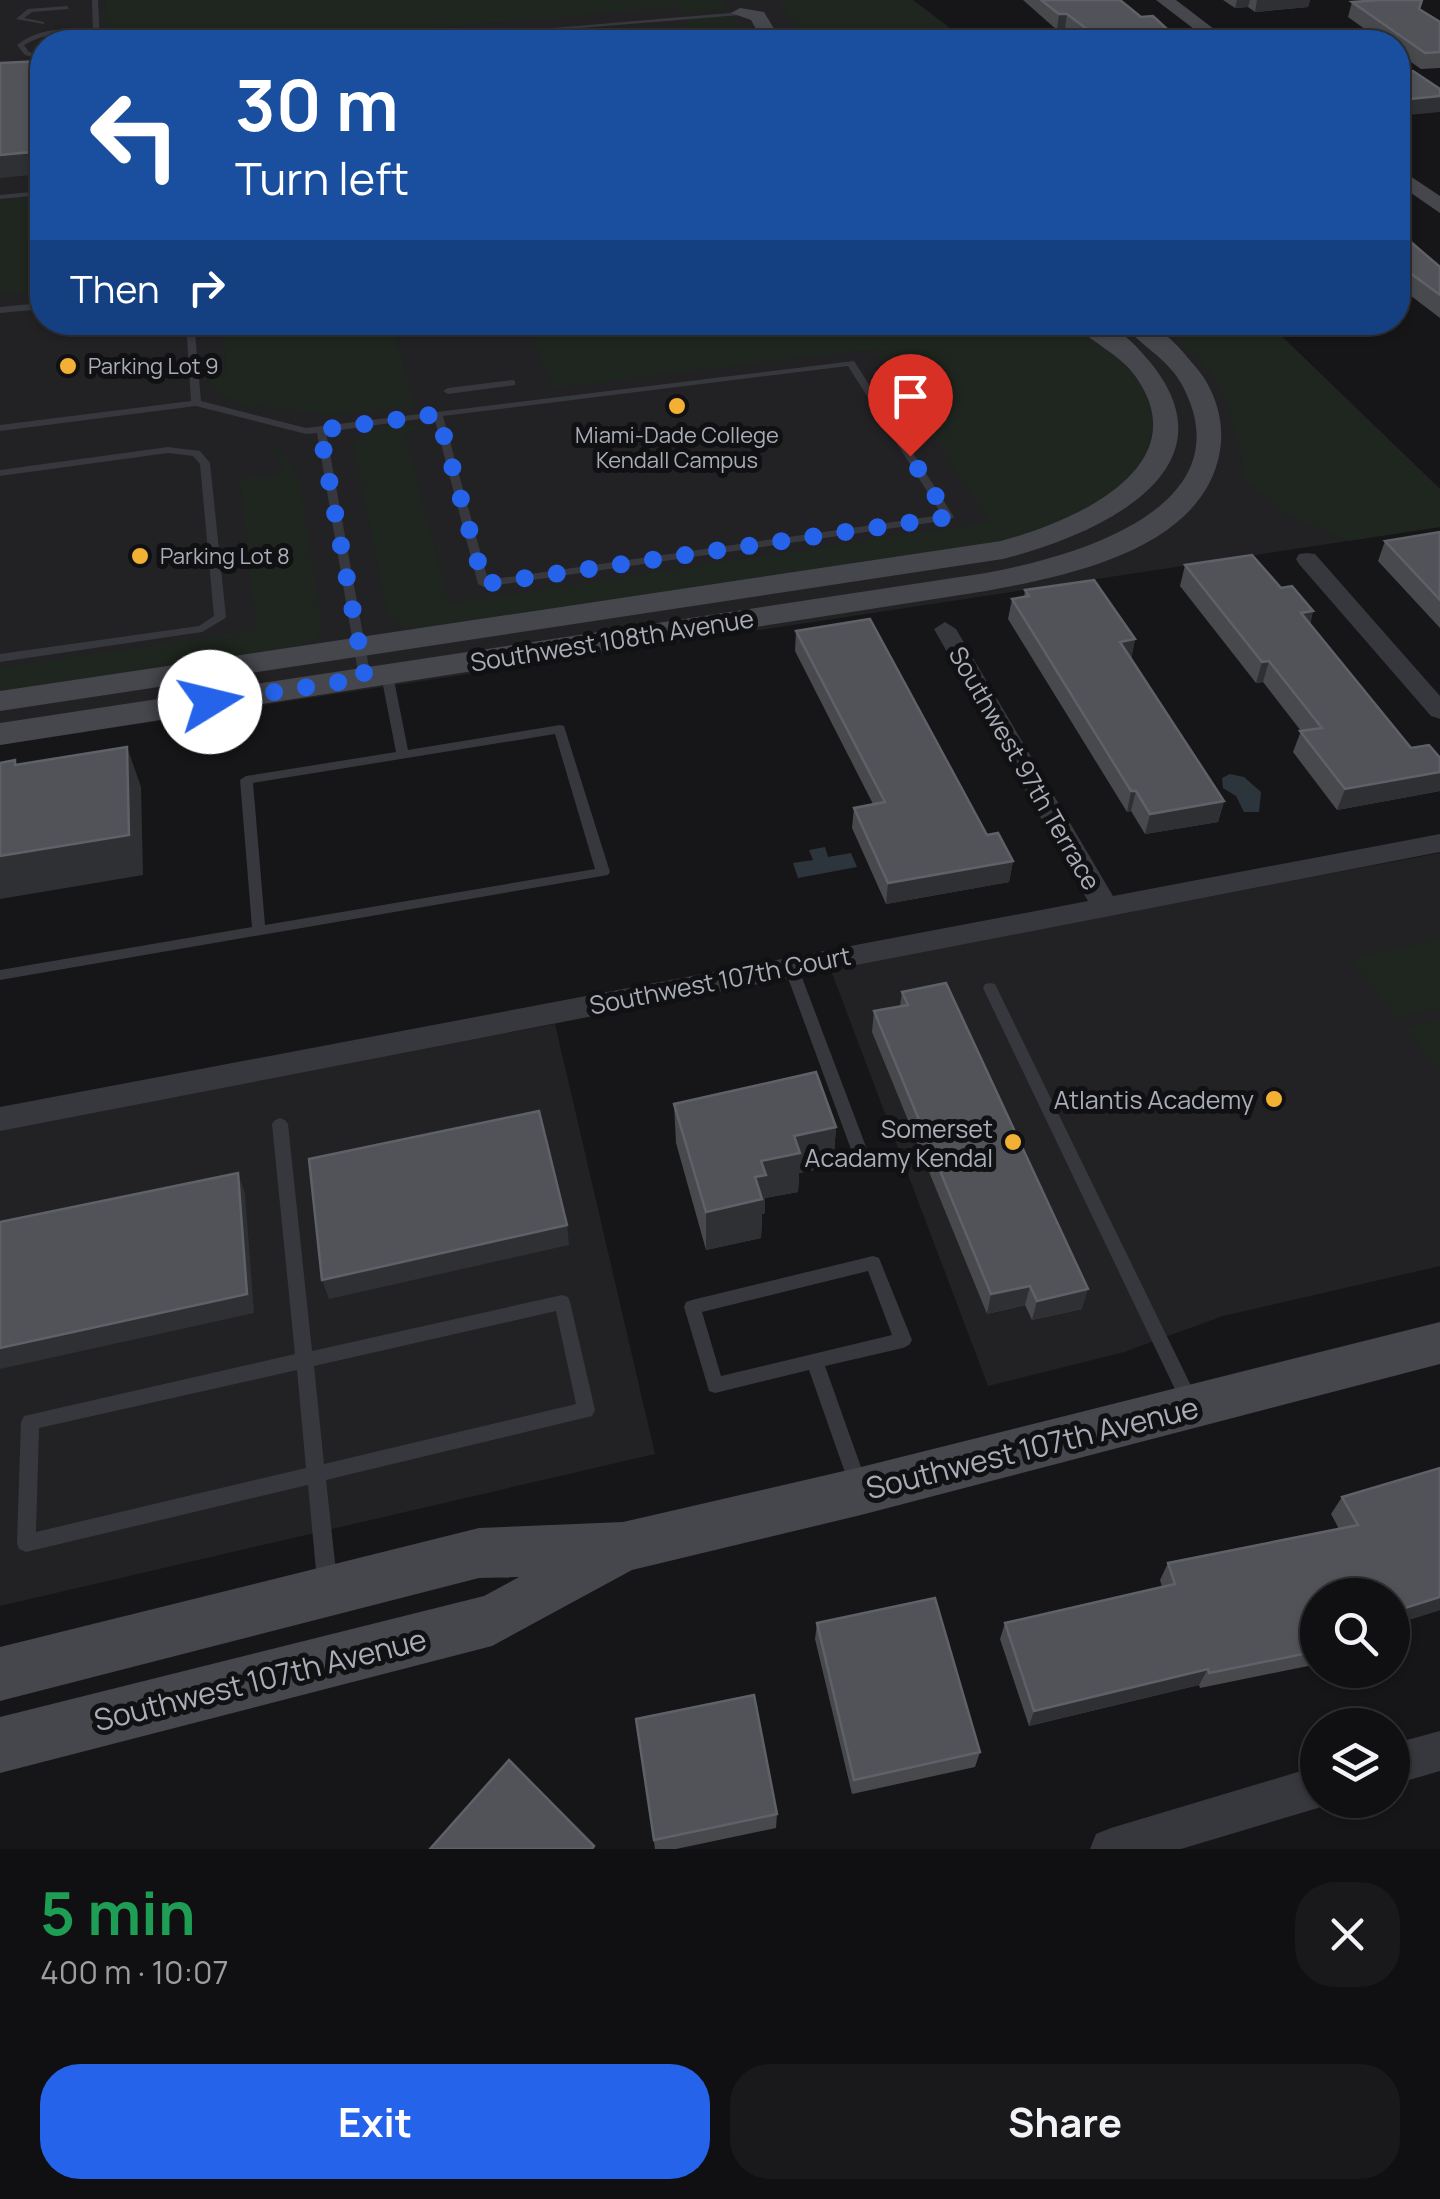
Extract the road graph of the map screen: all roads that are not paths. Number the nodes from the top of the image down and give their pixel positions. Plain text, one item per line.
1 (72, 0) edge
2 (95, 0) edge
3 (762, 0) edge
4 (1166, 0) edge
5 (736, 6) edge
6 (67, 8) junction
7 (42, 23) junction
8 (35, 30) edge
9 (96, 30) edge
10 (506, 30) edge
11 (744, 30) edge
12 (763, 30) edge
13 (774, 30) edge
14 (1206, 30) edge
15 (30, 35) edge
16 (30, 39) edge
17 (23, 42) junction
18 (30, 54) edge
19 (1410, 183) edge
20 (30, 194) edge
21 (0, 197) edge
22 (1440, 206) edge
23 (30, 307) edge
24 (0, 310) edge
25 (191, 335) edge
26 (1102, 335) edge
27 (1150, 335) edge
28 (512, 384) dead end
29 (448, 392) dead end
30 (196, 403) junction
31 (438, 414) junction
32 (0, 428) edge
33 (320, 430) junction
34 (0, 473) edge
35 (1307, 559) dead end
36 (945, 629) dead end
37 (0, 658) edge
38 (370, 667) junction
39 (0, 702) edge
40 (1440, 712) edge
41 (0, 734) edge
42 (403, 754) junction
43 (1440, 842) edge
44 (1105, 906) junction
45 (259, 931) junction
46 (792, 967) junction
47 (0, 975) edge
48 (990, 988) dead end
49 (0, 1119) edge
50 (280, 1124) dead end
51 (860, 1152) dead end
52 (1440, 1343) edge
53 (304, 1360) junction
54 (815, 1362) junction
55 (1192, 1406) junction
56 (316, 1474) junction
57 (861, 1491) junction
58 (622, 1548) junction
59 (328, 1592) junction
60 (0, 1674) edge
61 (0, 1745) edge
62 (1440, 1751) edge
63 (1410, 1760) edge
64 (1300, 1793) edge
65 (1111, 1849) edge

1 - 6 lane
2 - 9 lane
3 - 13 street
4 - 14 street
5 - 10 lane
5 - 11 street
5 - 12 street
6 - 7 lane
6 - 7 lane
7 - 8 lane
15 - 17 lane
16 - 17 lane
17 - 18 lane
19 - 22 street
20 - 21 lane
23 - 24 lane
25 - 30 lane
26 - 38 street, Southwest 108th Avenue
27 - 38 street, Southwest 108th Avenue
28 - 29 lane
30 - 32 lane
30 - 33 lane
31 - 31 lane
31 - 33 lane
33 - 38 lane
34 - 37 lane
35 - 40 street
36 - 44 street, Southwest 97th Terrace
38 - 39 street, Southwest 108th Avenue
38 - 41 street, Southwest 108th Avenue
38 - 42 lane
42 - 45 lane
42 - 45 lane
43 - 44 street, Southwest 107th Court
44 - 46 street, Southwest 107th Court
45 - 47 lane
46 - 49 street, Southwest 107th Court
46 - 51 lane
48 - 55 lane
50 - 53 lane
52 - 55 street, Southwest 107th Avenue
53 - 56 lane
53 - 56 lane
53 - 56 lane
54 - 54 lane
54 - 57 lane
55 - 57 street, Southwest 107th Avenue
56 - 59 lane
57 - 58 street, Southwest 107th Avenue
58 - 59 street, Southwest 107th Avenue
58 - 61 street, Southwest 107th Avenue
59 - 60 street, Southwest 107th Avenue
62 - 63 street
64 - 65 street

